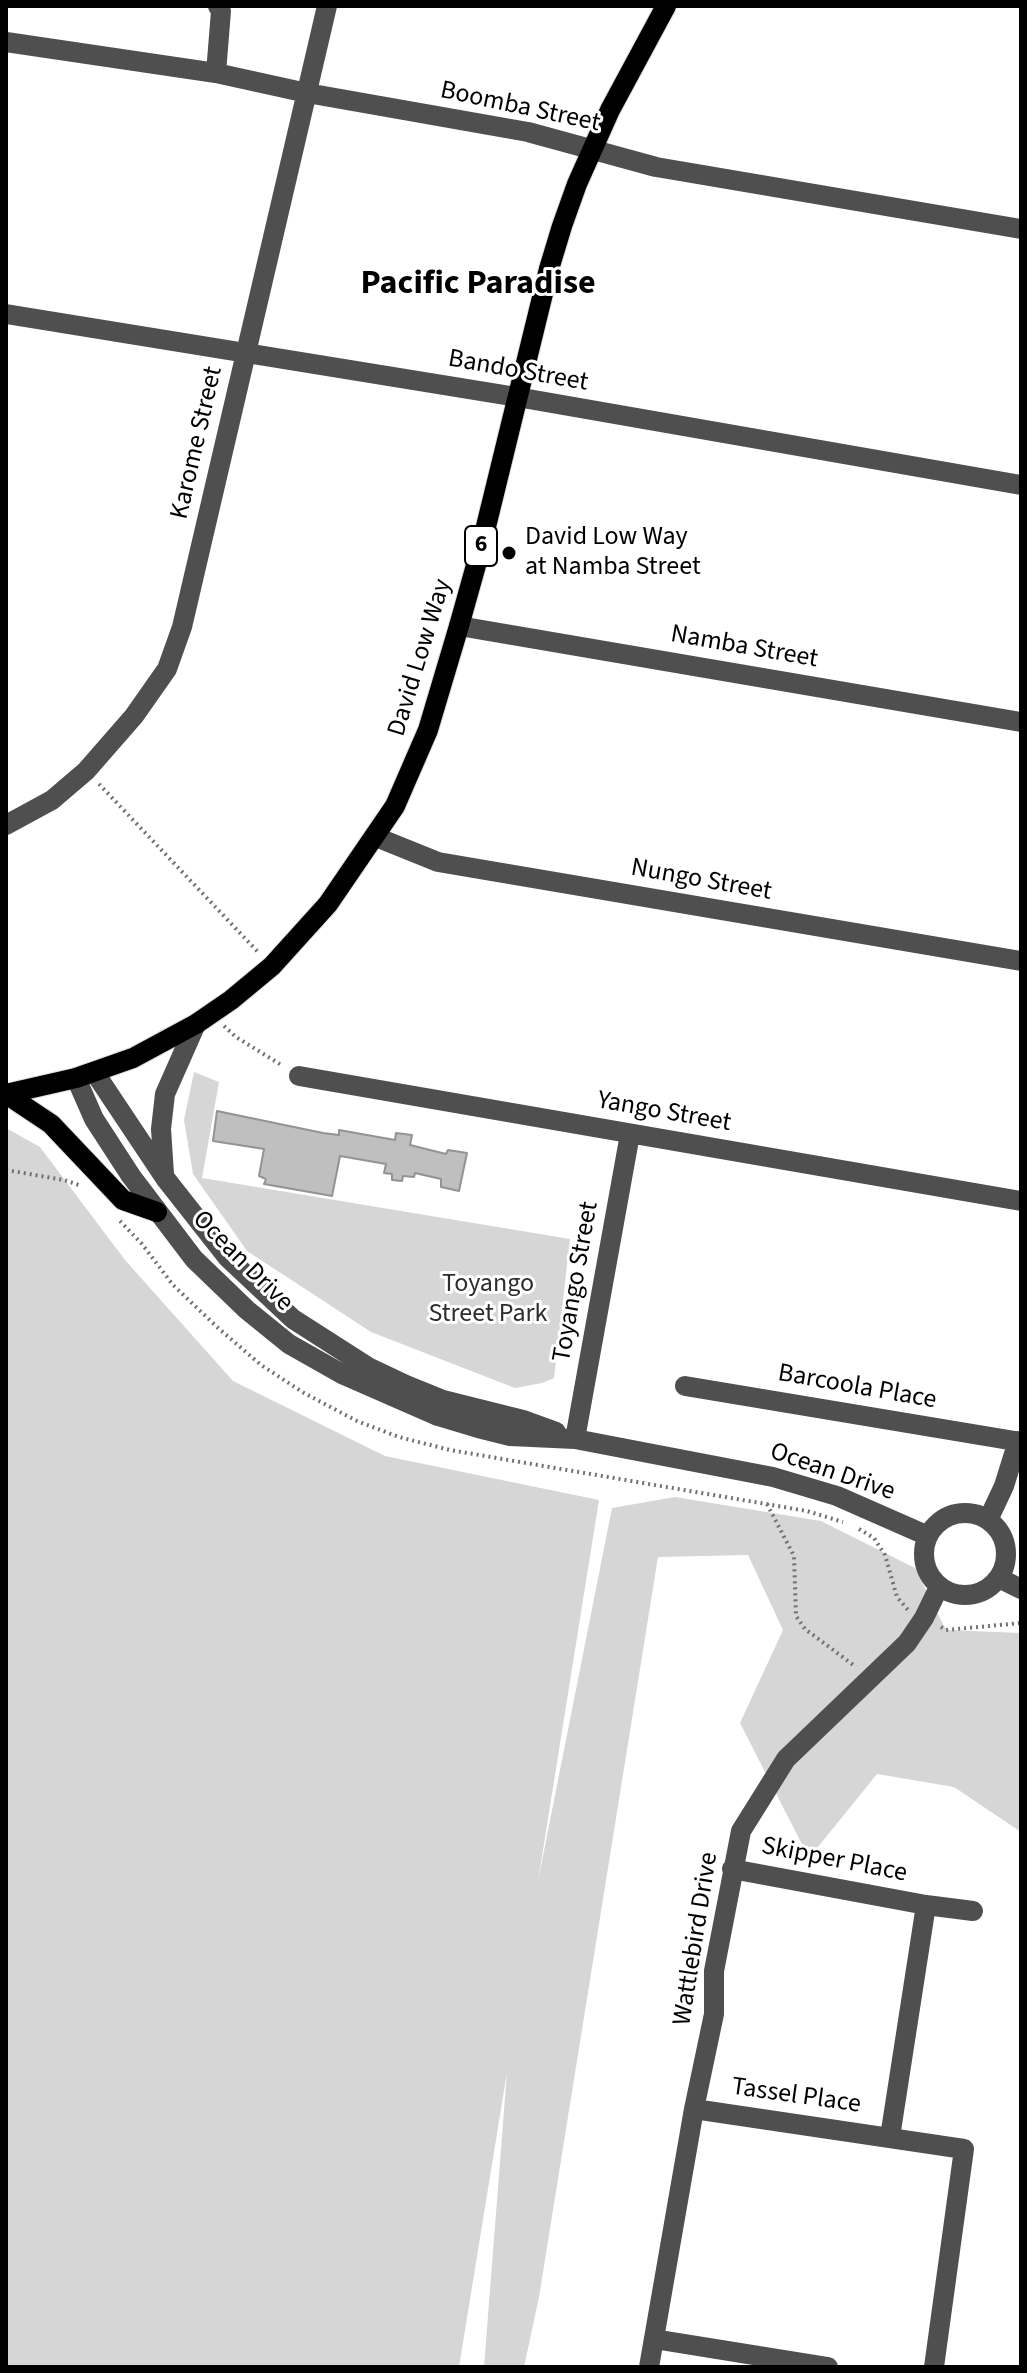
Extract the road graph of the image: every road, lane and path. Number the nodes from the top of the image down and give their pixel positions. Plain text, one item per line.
1 (218, 6) edge
2 (327, 6) edge
3 (666, 6) edge
4 (6, 42) edge
5 (216, 73) junction
6 (307, 93) junction
7 (592, 150) junction
8 (1021, 229) edge
9 (6, 314) edge
10 (246, 354) junction
11 (517, 397) junction
12 (1021, 485) edge
13 (459, 626) junction
14 (1021, 722) edge
15 (86, 771) junction
16 (6, 825) edge
17 (376, 837) junction
18 (1021, 961) edge
19 (272, 966) junction
20 (204, 1019) junction
21 (85, 1075) junction
22 (299, 1076) joint
23 (6, 1094) edge
24 (630, 1134) junction
25 (165, 1178) junction
26 (1021, 1201) edge
27 (157, 1212) junction
28 (685, 1386) dead end
29 (575, 1439) junction
30 (1019, 1442) edge
31 (767, 1504) dead end
32 (988, 1520) junction
33 (928, 1536) junction
34 (999, 1578) junction
35 (939, 1587) junction
36 (1021, 1589) edge
37 (871, 1678) junction
38 (732, 1869) junction
39 (926, 1905) junction
40 (973, 1911) dead end
41 (911, 2006) joint
42 (694, 2109) junction
43 (890, 2137) junction
44 (654, 2339) junction
45 (649, 2367) edge
46 (828, 2367) edge
47 (934, 2367) edge

1 - 5 street
2 - 6 street, Karome Street
3 - 7 main road, David Low Way / 6
4 - 5 street, Boomba Street
5 - 6 street, Boomba Street
6 - 7 street, Boomba Street
6 - 10 street, Karome Street
7 - 8 street, Boomba Street
7 - 11 main road, David Low Way / 6
9 - 10 street, Bando Street
10 - 11 street, Bando Street
10 - 15 street, Karome Street
11 - 12 street, Bando Street
11 - 13 main road, David Low Way / 6
13 - 14 street, Namba Street
13 - 17 main road, David Low Way / 6
15 - 16 street, Karome Street
15 - 19 path
17 - 18 street, Nungo Street
17 - 19 main road, David Low Way / 6
19 - 20 main road, David Low Way / 6
20 - 21 main road, David Low Way / 6
20 - 22 path
20 - 25 street
21 - 23 main road, David Low Way / 6
21 - 25 street, Ocean Drive
21 - 27 street, Ocean Drive
22 - 24 street, Yango Street
23 - 27 main road
24 - 26 street, Yango Street
24 - 29 street, Toyango Street
25 - 29 street, Ocean Drive
27 - 29 street, Ocean Drive
28 - 30 street, Barcoola Place
29 - 33 street, Ocean Drive
30 - 32 street
31 - 37 path
32 - 33 street
32 - 34 street
33 - 35 street
34 - 35 street
34 - 36 street
35 - 37 street, Wattlebird Drive
37 - 38 street, Wattlebird Drive
38 - 39 street, Skipper Place
38 - 42 street, Wattlebird Drive
39 - 40 street, Skipper Place
39 - 41 street, Skipper Place
41 - 43 street, Tassel Place
42 - 43 street, Tassel Place
42 - 44 street, Wattlebird Drive
43 - 47 street, Tassel Place
44 - 45 street, Wattlebird Drive
44 - 46 street

